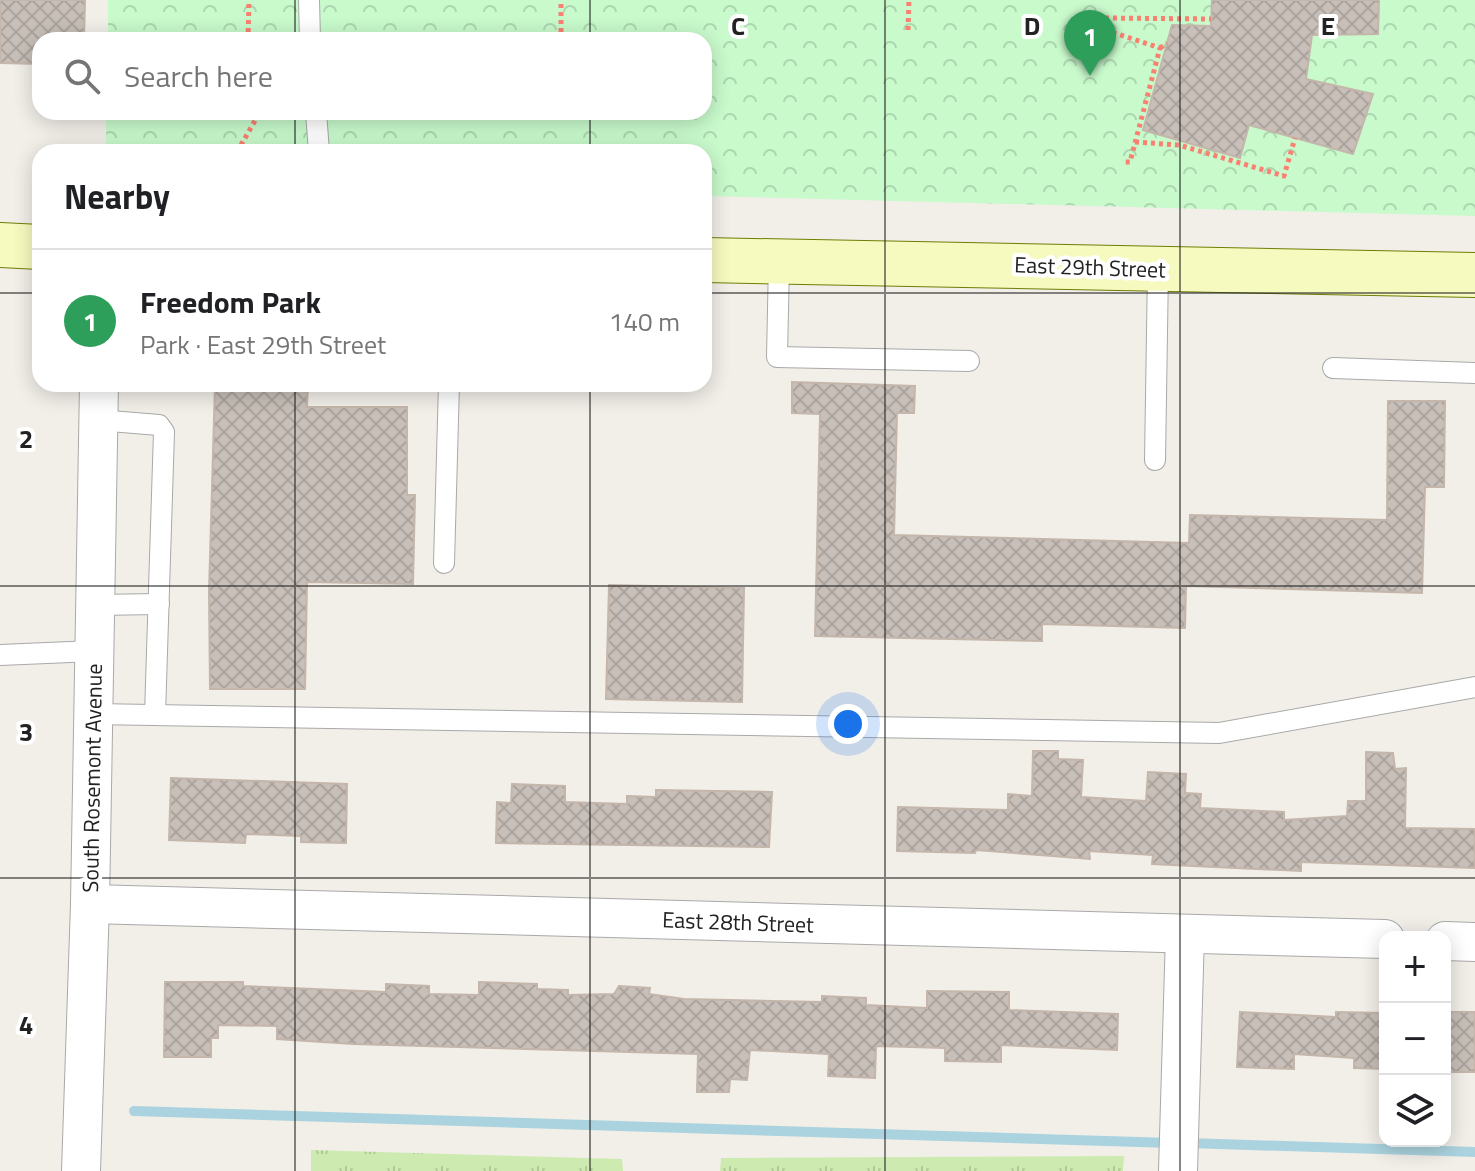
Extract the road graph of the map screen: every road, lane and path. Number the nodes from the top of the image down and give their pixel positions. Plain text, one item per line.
1 (249, 0) edge
2 (309, 0) edge
3 (561, 0) edge
4 (909, 0) edge
5 (1105, 18) dead end
6 (1211, 19) dead end
7 (908, 30) dead end
8 (1105, 30) dead end
9 (248, 32) edge
10 (310, 32) edge
11 (561, 32) edge
12 (1167, 43) dead end
13 (1160, 48) junction
14 (255, 120) edge
15 (317, 120) edge
16 (1295, 138) dead end
17 (1135, 142) junction
18 (242, 144) edge
19 (318, 144) edge
20 (1122, 162) dead end
21 (0, 245) edge
22 (32, 247) edge
23 (712, 260) edge
24 (779, 262) junction
25 (1158, 269) junction
26 (1475, 275) edge
27 (969, 361) dead end
28 (1333, 368) dead end
29 (1475, 373) edge
30 (449, 392) edge
31 (98, 402) edge
32 (1155, 460) dead end
33 (444, 563) dead end
34 (159, 604) junction
35 (95, 605) junction
36 (94, 651) junction
37 (0, 655) edge
38 (1475, 687) edge
39 (93, 714) junction
40 (155, 715) junction
41 (90, 904) junction
42 (1185, 934) junction
43 (1379, 939) edge
44 (1451, 941) edge
45 (1475, 942) edge
46 (81, 1171) edge
47 (1178, 1171) edge

1 - 9 path
2 - 10 lane
3 - 11 path
4 - 7 path
5 - 6 path
8 - 13 path
12 - 13 path
13 - 17 path
14 - 18 path
15 - 19 lane
16 - 17 path
17 - 20 path
21 - 22 street
23 - 24 street, East 29th Street
24 - 25 street, East 29th Street
24 - 27 lane
25 - 26 street, East 29th Street
25 - 32 lane
28 - 29 lane
30 - 33 lane
31 - 34 lane
31 - 35 street, South Rosemont Avenue
34 - 35 lane
34 - 40 lane
35 - 36 street, South Rosemont Avenue
36 - 37 lane
36 - 39 street, South Rosemont Avenue
38 - 40 lane
39 - 40 lane
39 - 41 street, South Rosemont Avenue
41 - 42 street, East 28th Street
41 - 46 street, South Rosemont Avenue
42 - 43 street, East 28th Street
42 - 47 street
44 - 45 street

